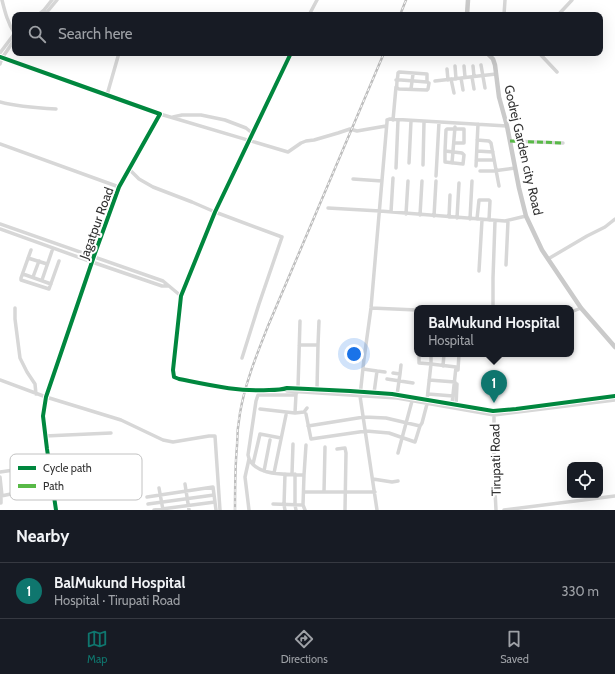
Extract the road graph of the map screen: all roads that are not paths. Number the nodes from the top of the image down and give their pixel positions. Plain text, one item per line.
1 (2, 0) edge
2 (52, 0) edge
3 (57, 0) edge
4 (317, 0) edge
5 (468, 0) edge
6 (506, 0) edge
7 (572, 0) edge
8 (42, 12) edge
9 (47, 12) edge
10 (311, 12) edge
11 (467, 12) edge
12 (504, 12) edge
13 (561, 12) edge
14 (12, 29) edge
15 (12, 38) edge
16 (12, 43) edge
17 (0, 53) edge
18 (118, 56) edge
19 (290, 56) edge
20 (490, 56) edge
21 (542, 56) edge
22 (1, 57) edge
23 (0, 64) edge
24 (482, 65) dead end
25 (455, 66) dead end
26 (464, 66) dead end
27 (473, 66) dead end
28 (447, 69) dead end
29 (397, 72) dead end
30 (557, 72) dead end
31 (412, 74) junction
32 (496, 74) junction
33 (483, 75) junction
34 (473, 76) junction
35 (463, 78) junction
36 (450, 79) junction
37 (456, 79) junction
38 (397, 80) junction
39 (412, 81) junction
40 (435, 81) dead end
41 (427, 82) junction
42 (485, 88) dead end
43 (411, 89) junction
44 (474, 89) dead end
45 (463, 90) dead end
46 (454, 93) dead end
47 (107, 95) junction
48 (0, 102) edge
49 (56, 109) dead end
50 (160, 114) junction
51 (172, 117) junction
52 (395, 120) junction
53 (411, 121) junction
54 (424, 122) junction
55 (439, 122) junction
56 (455, 123) junction
57 (478, 124) junction
58 (386, 126) junction
59 (507, 126) junction
60 (455, 128) junction
61 (252, 133) junction
62 (249, 140) junction
63 (477, 140) junction
64 (510, 141) junction
65 (454, 143) junction
66 (563, 143) dead end
67 (0, 144) edge
68 (445, 151) junction
69 (477, 151) junction
70 (453, 152) junction
71 (493, 152) junction
72 (476, 160) junction
73 (494, 160) junction
74 (409, 163) dead end
75 (452, 164) junction
76 (423, 165) dead end
77 (476, 166) dead end
78 (396, 168) dead end
79 (515, 168) junction
80 (129, 169) junction
81 (480, 171) dead end
82 (496, 171) junction
83 (436, 176) dead end
84 (393, 178) dead end
85 (353, 179) dead end
86 (408, 180) dead end
87 (382, 181) junction
88 (422, 181) dead end
89 (436, 181) dead end
90 (472, 181) dead end
91 (459, 183) dead end
92 (499, 186) dead end
93 (119, 187) junction
94 (450, 195) dead end
95 (328, 208) dead end
96 (215, 212) junction
97 (380, 212) junction
98 (391, 212) junction
99 (406, 214) junction
100 (420, 215) junction
101 (434, 216) junction
102 (526, 216) junction
103 (449, 217) junction
104 (457, 218) junction
105 (470, 219) junction
106 (477, 219) junction
107 (615, 219) edge
108 (482, 220) junction
109 (489, 220) junction
110 (496, 221) junction
111 (508, 221) junction
112 (0, 224) edge
113 (0, 229) edge
114 (53, 248) junction
115 (31, 250) dead end
116 (94, 256) junction
117 (28, 258) junction
118 (548, 259) junction
119 (39, 261) junction
120 (59, 261) dead end
121 (92, 262) junction
122 (47, 264) junction
123 (506, 265) dead end
124 (479, 271) dead end
125 (140, 272) junction
126 (23, 274) junction
127 (33, 277) junction
128 (138, 278) junction
129 (42, 280) junction
130 (51, 284) junction
131 (169, 286) junction
132 (181, 296) junction
133 (493, 305) edge
134 (15, 308) dead end
135 (371, 308) junction
136 (582, 308) junction
137 (414, 310) edge
138 (574, 311) edge
139 (300, 321) dead end
140 (319, 321) dead end
141 (299, 344) junction
142 (318, 345) junction
143 (615, 347) edge
144 (419, 357) edge
145 (431, 357) edge
146 (444, 357) edge
147 (458, 357) edge
148 (458, 357) edge
149 (242, 358) dead end
150 (431, 364) junction
151 (401, 365) dead end
152 (443, 366) junction
153 (456, 367) junction
154 (363, 369) junction
155 (377, 371) junction
156 (400, 374) junction
157 (387, 379) dead end
158 (0, 380) edge
159 (429, 380) junction
160 (399, 381) junction
161 (455, 382) junction
162 (413, 383) dead end
163 (234, 389) tunnel mouth
164 (318, 389) junction
165 (257, 390) tunnel mouth
166 (297, 391) junction
167 (374, 393) junction
168 (36, 394) junction
169 (360, 394) junction
170 (428, 394) junction
171 (397, 395) junction
172 (453, 396) junction
173 (615, 396) edge
174 (46, 397) junction
175 (615, 400) edge
176 (412, 401) junction
177 (427, 402) junction
178 (455, 406) junction
179 (307, 408) dead end
180 (260, 409) dead end
181 (295, 413) junction
182 (494, 413) junction
183 (306, 414) dead end
184 (286, 415) dead end
185 (364, 417) junction
186 (406, 422) junction
187 (308, 426) junction
188 (420, 426) junction
189 (366, 431) junction
190 (111, 433) dead end
191 (252, 433) junction
192 (260, 434) junction
193 (45, 436) junction
194 (402, 437) junction
195 (282, 438) junction
196 (270, 440) dead end
197 (294, 444) dead end
198 (306, 445) dead end
199 (325, 447) dead end
200 (337, 449) dead end
201 (398, 453) dead end
202 (47, 454) edge
203 (249, 458) junction
204 (253, 464) junction
205 (10, 471) edge
206 (264, 471) junction
207 (0, 472) edge
208 (274, 473) junction
209 (285, 474) junction
210 (294, 474) junction
211 (304, 475) junction
212 (0, 477) edge
213 (373, 479) junction
214 (398, 481) dead end
215 (185, 484) dead end
216 (159, 488) dead end
217 (1, 490) edge
218 (186, 491) junction
219 (304, 492) junction
220 (324, 492) junction
221 (346, 492) junction
222 (375, 492) junction
223 (10, 494) edge
224 (160, 495) junction
225 (214, 495) junction
226 (2, 496) junction
227 (615, 496) edge
228 (147, 497) dead end
229 (187, 499) junction
230 (54, 500) edge
231 (161, 502) junction
232 (215, 502) junction
233 (1, 503) edge
234 (148, 504) dead end
235 (274, 504) dead end
236 (284, 505) junction
237 (295, 505) junction
238 (304, 505) junction
239 (189, 508) edge
240 (163, 509) edge
241 (56, 510) edge
242 (154, 510) edge
243 (216, 510) edge
244 (249, 510) edge
245 (285, 510) edge
246 (296, 510) edge
247 (305, 510) edge
248 (345, 510) edge
249 (377, 510) edge
250 (496, 510) edge
251 (504, 510) edge

1 - 14 street
2 - 8 street
3 - 9 street
4 - 10 street
5 - 11 main road
6 - 12 street
7 - 13 street
15 - 17 street
16 - 22 street
18 - 47 street
19 - 61 street
20 - 32 main road, Godrej Garden city Road
21 - 30 street
22 - 23 street
22 - 47 street
24 - 33 street
25 - 37 street
26 - 35 street
27 - 34 street
28 - 36 street
29 - 38 street
31 - 38 street
31 - 39 street
31 - 41 street
32 - 33 street
32 - 59 main road, Godrej Garden city Road
33 - 34 street
33 - 42 street
34 - 35 street
34 - 44 street
35 - 37 street
35 - 45 street
36 - 37 street
36 - 40 street
36 - 46 street
38 - 39 street
38 - 43 street
38 - 52 street
39 - 41 street
39 - 43 street
41 - 43 street
47 - 50 street
48 - 49 street
50 - 51 street
50 - 80 street, Jagatpur Road
51 - 61 street
51 - 62 street
52 - 53 street
52 - 58 street
52 - 78 street
53 - 54 street
53 - 74 street
54 - 55 street
54 - 76 street
55 - 56 street
55 - 83 street
56 - 57 street
56 - 60 street
57 - 59 street
57 - 63 street
58 - 62 street
58 - 87 street
59 - 64 main road, Godrej Garden city Road
60 - 65 street
60 - 65 street
60 - 68 street
61 - 62 street
62 - 96 street
63 - 69 street
63 - 71 street
64 - 66 street
64 - 79 main road, Godrej Garden city Road
65 - 70 street
67 - 93 street
68 - 70 street
68 - 75 street
69 - 71 street
69 - 72 street
70 - 75 street
70 - 75 street
71 - 73 street
72 - 73 street
72 - 77 street
73 - 82 street
79 - 82 street
79 - 102 main road, Godrej Garden city Road
80 - 93 street, Jagatpur Road
80 - 96 street
81 - 82 street
82 - 92 street
84 - 98 street
85 - 87 street
86 - 99 street
87 - 97 street
88 - 100 street
89 - 101 street
90 - 105 street
91 - 104 street
93 - 116 street, Jagatpur Road
94 - 103 street
95 - 97 street
96 - 132 street
96 - 149 street
97 - 98 street
97 - 135 street
98 - 99 street
99 - 100 street
100 - 101 street
101 - 103 street
102 - 111 street
102 - 118 main road, Godrej Garden city Road
103 - 104 street
104 - 105 street
105 - 106 street
106 - 108 street
106 - 109 street
107 - 118 street
108 - 109 street
108 - 124 street
109 - 110 street
110 - 111 street
110 - 133 street
111 - 123 street
112 - 116 street
113 - 114 street
114 - 121 street
114 - 122 street
115 - 117 street
116 - 121 street, Jagatpur Road
116 - 125 street
117 - 119 street
117 - 126 street
118 - 136 main road, Godrej Garden city Road
119 - 122 street
119 - 127 street
120 - 130 street
121 - 128 street
121 - 174 street, Jagatpur Road
122 - 129 street
125 - 128 street
125 - 131 street
126 - 127 street
126 - 130 street
127 - 129 street
128 - 131 street
129 - 130 street
131 - 132 street
132 - 163 street
134 - 168 street
135 - 137 street
135 - 154 street
136 - 138 street
136 - 143 main road, Godrej Garden city Road
139 - 141 street
140 - 142 street
141 - 142 street
141 - 166 street
142 - 164 street
144 - 150 street
145 - 150 street
146 - 152 street
147 - 153 street
148 - 178 street
150 - 152 street
150 - 159 street
151 - 156 street
152 - 153 street
153 - 161 street
154 - 155 street
154 - 169 street
155 - 156 street
155 - 167 street
156 - 160 street
157 - 160 street
158 - 168 street
159 - 161 street
159 - 170 street
160 - 162 street
160 - 171 street
161 - 172 street
164 - 166 street
164 - 169 street
165 - 166 street
166 - 169 street
166 - 181 street
166 - 191 street
167 - 169 street
167 - 171 street
168 - 174 street
169 - 176 street
169 - 185 street
170 - 172 street
170 - 177 street
171 - 177 street
172 - 178 street
173 - 182 street
174 - 193 street, Jagatpur Road
174 - 243 street
175 - 182 street
176 - 177 street
176 - 186 street
177 - 178 street
177 - 188 street
178 - 182 street
179 - 181 street
180 - 181 street
182 - 250 street, Tirupati Road
183 - 187 street
184 - 195 street
185 - 186 street
185 - 187 street
185 - 189 street
186 - 188 street
186 - 194 street
187 - 189 street
188 - 194 street
189 - 194 street
189 - 213 street
190 - 193 street
191 - 192 street
191 - 203 street
192 - 195 street
192 - 204 street
193 - 202 street, Jagatpur Road
194 - 201 street
195 - 208 street
196 - 206 street
197 - 210 street
198 - 211 street
199 - 220 street
200 - 221 street
203 - 204 street
203 - 244 street
204 - 206 street
205 - 207 street
206 - 208 street
208 - 209 street
209 - 210 street
209 - 236 street
210 - 211 street
210 - 237 street
211 - 219 street
212 - 217 street
213 - 214 street
213 - 222 street
215 - 218 street
216 - 224 street
217 - 226 street
218 - 224 street
218 - 225 street
218 - 229 street
219 - 220 street
219 - 238 street
220 - 221 street
221 - 222 street
221 - 248 street
222 - 249 street
223 - 226 street
224 - 228 street
224 - 231 street
225 - 229 street
225 - 232 street
226 - 233 street
227 - 251 street
229 - 231 street
229 - 239 street
230 - 241 street, Jagatpur Road
231 - 234 street
231 - 240 street
232 - 239 street
232 - 243 street
235 - 236 street
236 - 237 street
236 - 245 street
237 - 238 street
237 - 246 street
238 - 247 street
239 - 240 street
240 - 242 street

